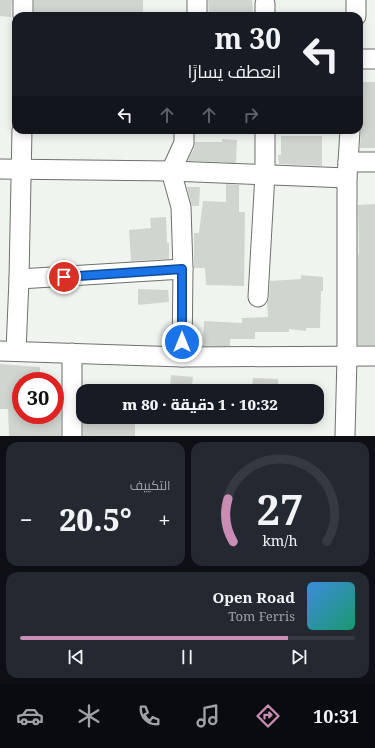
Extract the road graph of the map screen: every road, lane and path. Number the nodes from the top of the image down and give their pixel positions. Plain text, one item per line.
1 (23, 0) edge
2 (197, 0) edge
3 (356, 0) edge
4 (23, 12) edge
5 (197, 12) edge
6 (356, 12) edge
7 (363, 59) edge
8 (375, 59) edge
9 (22, 134) edge
10 (184, 134) edge
11 (265, 134) edge
12 (350, 134) edge
13 (375, 162) edge
14 (0, 168) edge
15 (22, 168) junction
16 (348, 170) junction
17 (171, 172) junction
18 (265, 174) junction
19 (182, 269) junction
20 (19, 279) junction
21 (258, 297) dead end
22 (8, 351) edge
23 (72, 353) junction
24 (182, 356) junction
25 (347, 356) junction
26 (375, 356) edge
27 (72, 436) edge
28 (345, 436) edge

1 - 4 street
2 - 5 street
3 - 6 street
7 - 8 street
9 - 15 street
10 - 17 street
11 - 18 street
12 - 16 street
13 - 16 street
14 - 15 street
15 - 17 street
15 - 20 street
16 - 18 street
16 - 25 street
17 - 18 street
17 - 19 street
18 - 21 street
19 - 20 street
19 - 24 street
20 - 22 street
22 - 23 street
23 - 24 street
23 - 27 street
24 - 25 street
25 - 26 street
25 - 28 street

